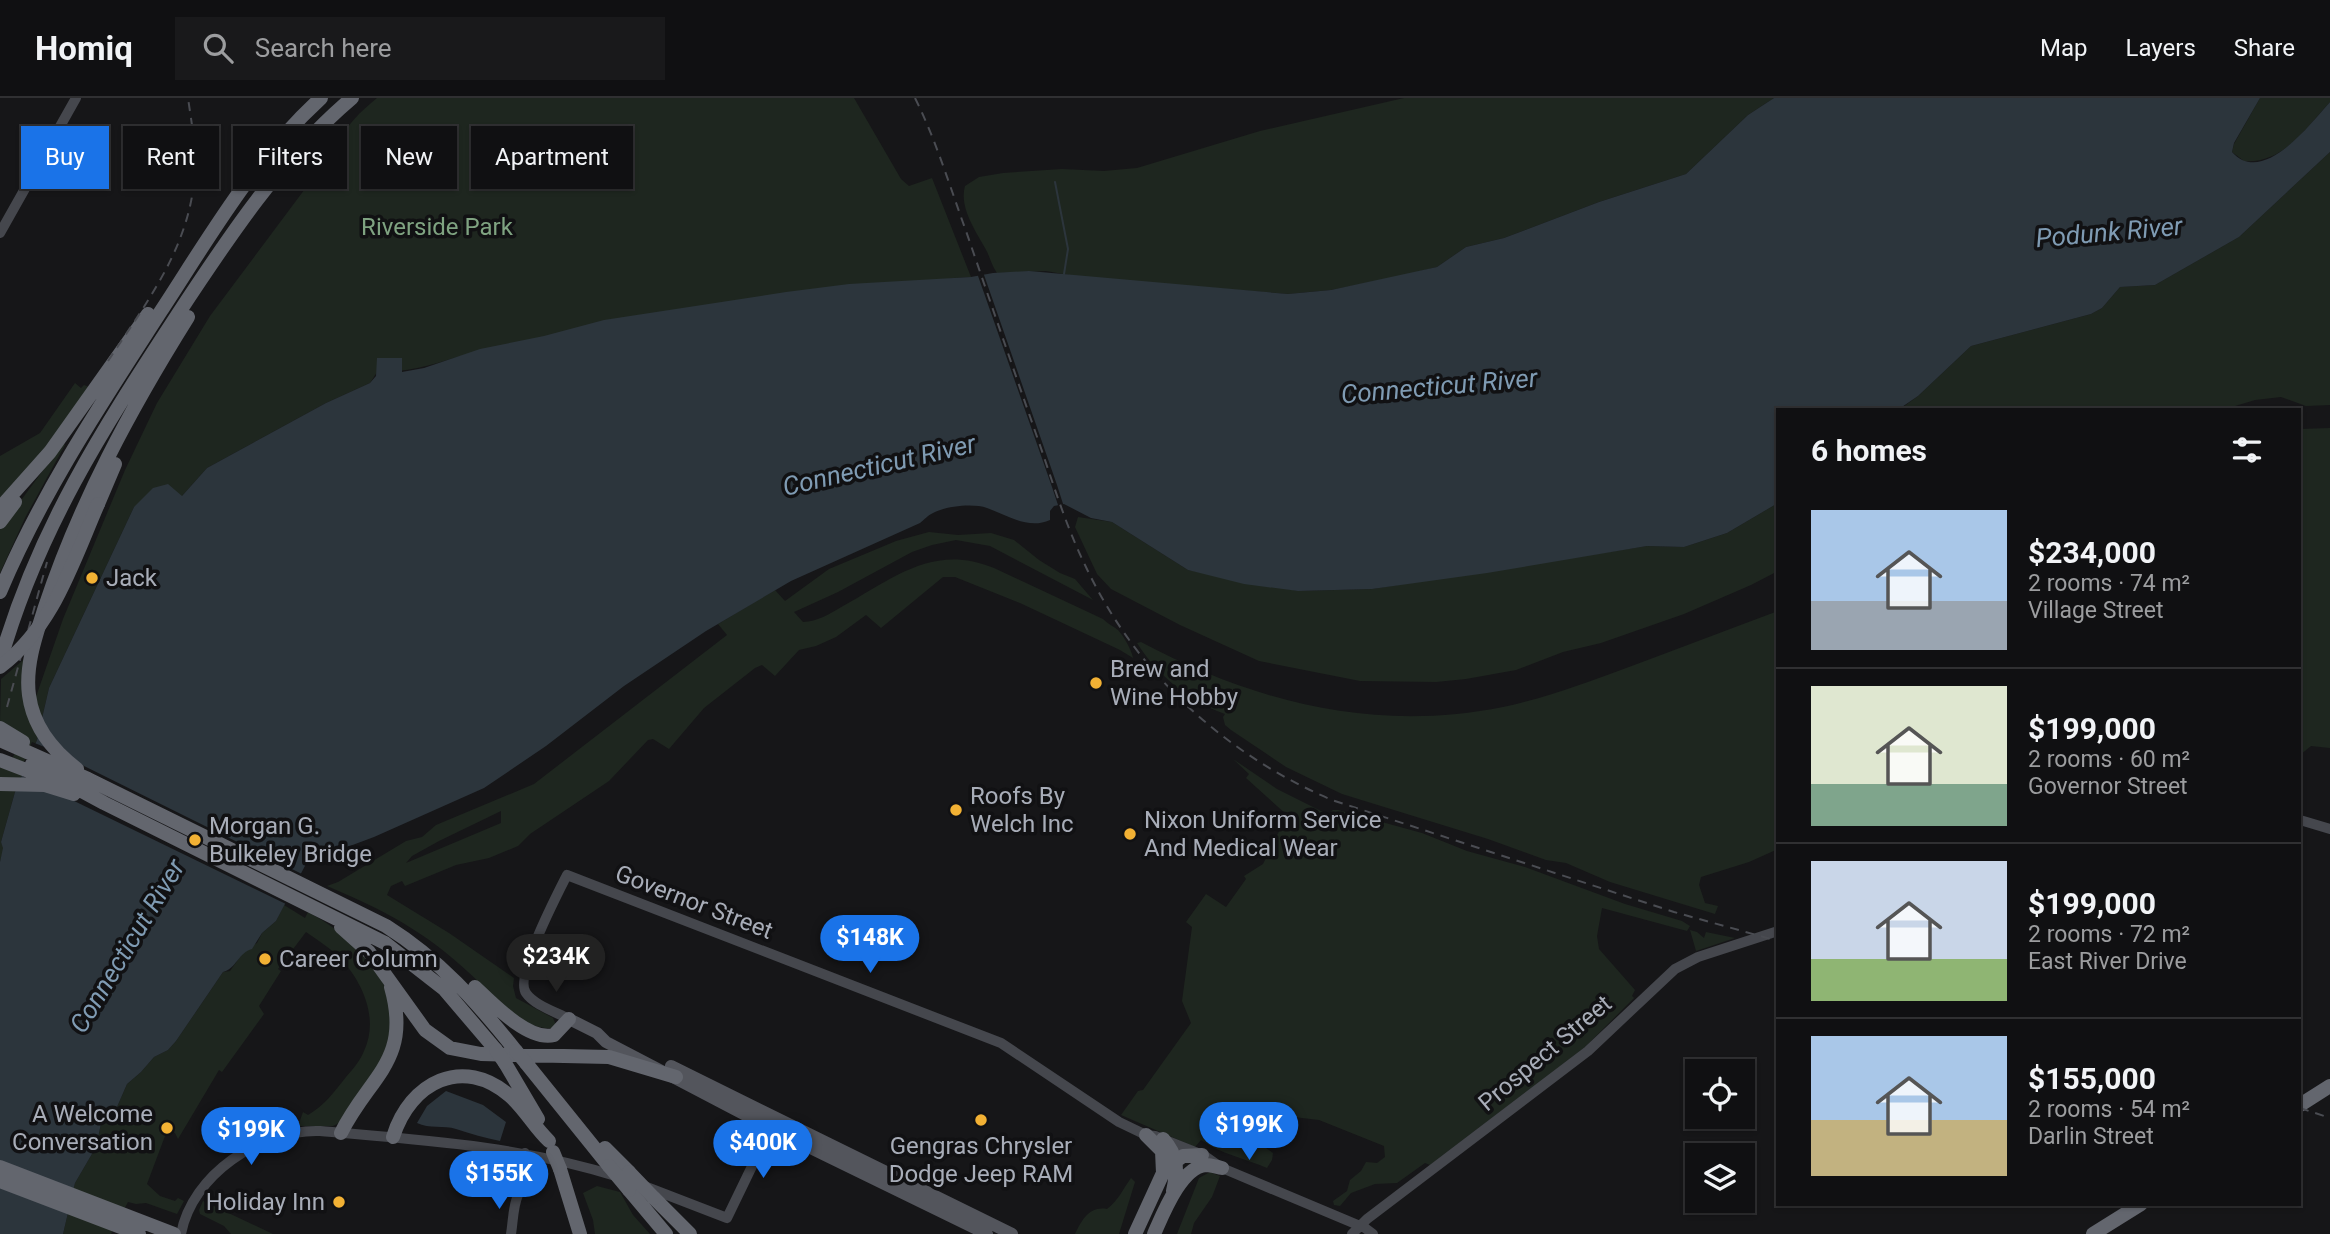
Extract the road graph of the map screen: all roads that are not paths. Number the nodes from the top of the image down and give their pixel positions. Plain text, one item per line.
1 (76, 98) edge
2 (321, 98) edge
3 (352, 98) edge
4 (291, 126) edge
5 (234, 189) edge
6 (243, 189) edge
7 (0, 233) edge
8 (222, 247) junction
9 (161, 362) junction
10 (50, 452) junction
11 (0, 508) edge
12 (0, 523) edge
13 (49, 530) junction
14 (0, 592) edge
15 (0, 633) edge
16 (0, 662) edge
17 (0, 667) edge
18 (0, 728) edge
19 (0, 740) edge
20 (9, 752) edge
21 (88, 779) junction
22 (0, 784) edge
23 (92, 797) junction
24 (2301, 820) edge
25 (2330, 829) edge
26 (312, 906) junction
27 (1776, 933) edge
28 (437, 962) junction
29 (388, 979) junction
30 (569, 1018) junction
31 (597, 1033) junction
32 (676, 1077) junction
33 (2330, 1086) edge
34 (546, 1088) junction
35 (2301, 1104) edge
36 (773, 1123) junction
37 (341, 1133) junction
38 (1146, 1135) junction
39 (393, 1137) junction
40 (1162, 1138) junction
41 (551, 1146) junction
42 (525, 1153) junction
43 (1202, 1155) junction
44 (1176, 1160) junction
45 (0, 1167) edge
46 (1222, 1168) junction
47 (1163, 1173) junction
48 (0, 1181) edge
49 (1171, 1199) junction
50 (2138, 1206) edge
51 (118, 1219) junction
52 (1356, 1230) edge
53 (139, 1234) edge
54 (175, 1234) edge
55 (510, 1234) edge
56 (580, 1234) edge
57 (666, 1234) edge
58 (690, 1234) edge
59 (987, 1234) edge
60 (1012, 1234) edge
61 (1135, 1234) edge
62 (1154, 1234) edge
63 (1373, 1234) edge
64 (2093, 1234) edge

1 - 7 main road
2 - 4 highway
3 - 8 highway
5 - 10 highway
6 - 14 highway
8 - 9 highway
8 - 13 highway
9 - 17 highway, bridge
9 - 21 highway
10 - 11 highway
10 - 12 highway
13 - 15 highway
13 - 16 highway
18 - 20 highway
19 - 20 highway
20 - 21 highway
20 - 23 highway
21 - 28 highway
22 - 23 highway
23 - 26 highway
24 - 25 main road
26 - 29 highway
26 - 41 highway, bridge
27 - 52 main road, Prospect Street
28 - 30 highway
28 - 34 highway, bridge
29 - 32 highway
29 - 37 highway
30 - 31 main road
30 - 38 main road, Governor Street
31 - 32 main road
31 - 36 main road
32 - 36 main road
33 - 35 highway
34 - 57 highway, bridge
34 - 58 highway, bridge
36 - 42 main road
36 - 59 main road
36 - 60 main road
37 - 39 main road
37 - 54 main road
38 - 40 main road, Governor Street
38 - 47 highway
39 - 41 highway
39 - 42 main road
40 - 43 main road, Governor Street
40 - 44 highway
41 - 56 highway, bridge
42 - 55 main road
43 - 44 highway
43 - 46 main road, Governor Street
44 - 47 highway
44 - 49 highway
45 - 51 highway
46 - 49 highway
46 - 52 main road, Governor Street
47 - 61 highway
48 - 51 highway
49 - 62 highway
50 - 64 highway
51 - 53 highway
51 - 54 highway
52 - 63 main road, Governor Street

